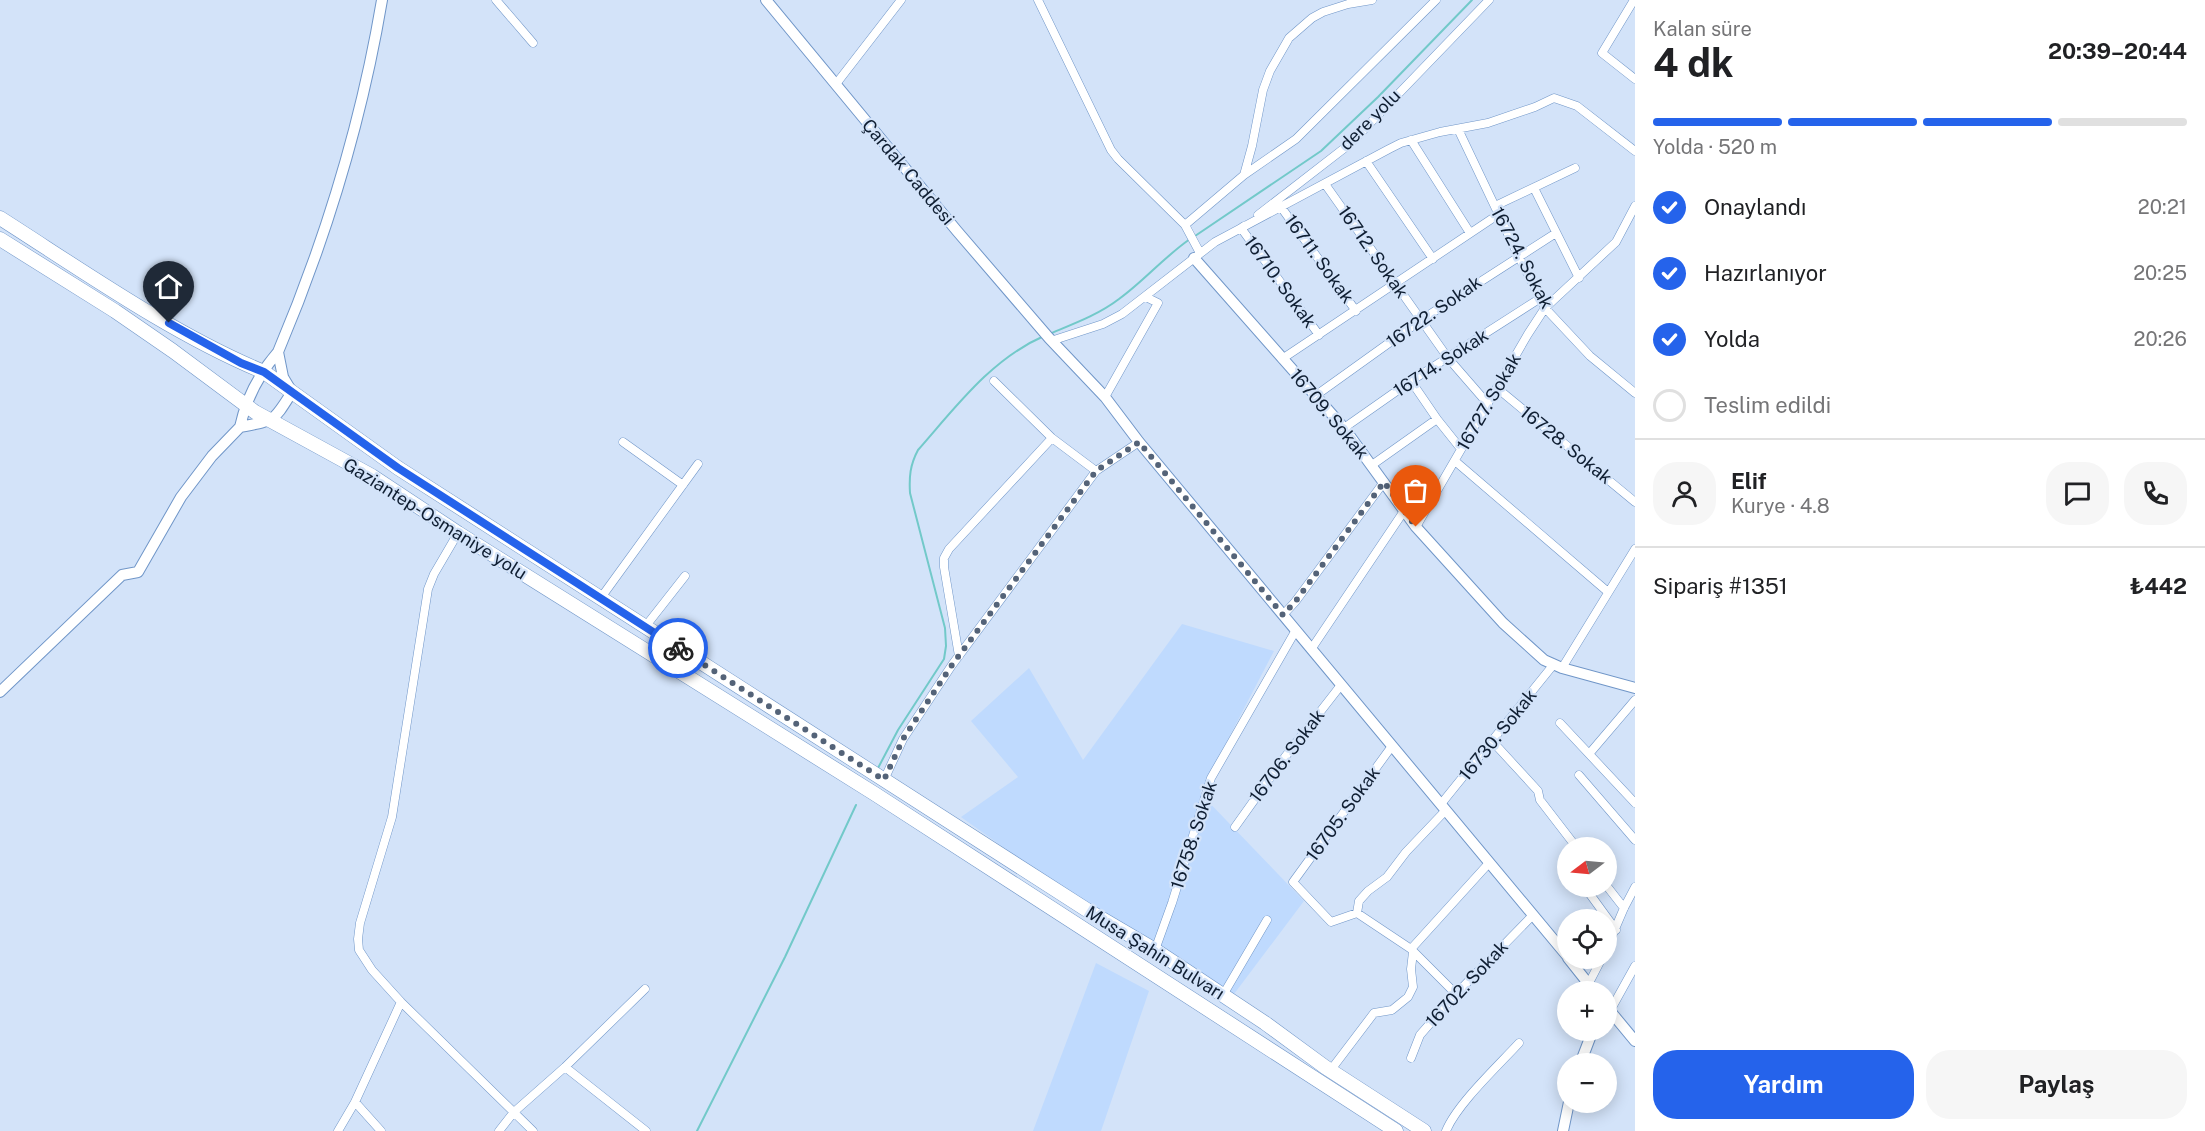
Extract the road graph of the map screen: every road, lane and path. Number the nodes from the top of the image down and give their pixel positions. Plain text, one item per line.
1 (382, 0) edge
2 (495, 0) edge
3 (766, 0) edge
4 (901, 0) edge
5 (1038, 0) edge
6 (1372, 0) edge
7 (1436, 0) edge
8 (1488, 0) edge
9 (1634, 0) edge
10 (534, 43) dead end
11 (1635, 79) edge
12 (836, 84) junction
13 (1458, 129) junction
14 (1411, 140) junction
15 (1635, 151) edge
16 (1366, 161) junction
17 (1575, 168) dead end
18 (1244, 175) junction
19 (1325, 184) junction
20 (1534, 188) junction
21 (1495, 206) junction
22 (1635, 206) edge
23 (1281, 207) junction
24 (1499, 214) junction
25 (0, 219) edge
26 (1186, 228) junction
27 (1241, 228) junction
28 (1556, 232) junction
29 (1470, 233) junction
30 (0, 239) edge
31 (1197, 255) junction
32 (1518, 255) junction
33 (1433, 259) junction
34 (1579, 278) junction
35 (1395, 284) junction
36 (1146, 297) junction
37 (1539, 299) junction
38 (1545, 308) junction
39 (1356, 311) junction
40 (1421, 320) junction
41 (1319, 335) junction
42 (1052, 339) junction
43 (278, 352) junction
44 (1448, 358) junction
45 (1282, 359) junction
46 (264, 372) junction
47 (994, 381) dead end
48 (1411, 381) junction
49 (1497, 388) junction
50 (292, 392) junction
51 (1635, 393) edge
52 (1315, 396) junction
53 (1105, 397) junction
54 (1488, 404) junction
55 (245, 405) junction
56 (1437, 419) junction
57 (271, 421) junction
58 (240, 428) junction
59 (1344, 428) junction
60 (1052, 438) junction
61 (623, 441) dead end
62 (1139, 442) junction
63 (1461, 450) junction
64 (1455, 461) junction
65 (698, 465) dead end
66 (1372, 465) junction
67 (1096, 471) junction
68 (1384, 482) junction
69 (683, 485) junction
70 (1635, 502) edge
71 (1404, 511) junction
72 (1416, 527) junction
73 (458, 532) junction
74 (1635, 549) edge
75 (685, 576) dead end
76 (1608, 592) junction
77 (600, 599) junction
78 (1283, 615) junction
79 (645, 627) junction
80 (1296, 630) junction
81 (1312, 648) junction
82 (959, 656) junction
83 (1558, 666) junction
84 (1341, 685) junction
85 (1635, 688) edge
86 (0, 692) edge
87 (1635, 700) edge
88 (1560, 723) dead end
89 (1493, 742) junction
90 (1392, 746) junction
91 (1589, 754) junction
92 (1579, 775) dead end
93 (884, 780) junction
94 (875, 794) joint
95 (1635, 803) edge
96 (1444, 807) junction
97 (1234, 827) dead end
98 (1569, 837) edge
99 (1635, 840) edge
100 (1489, 863) junction
101 (1635, 887) edge
102 (1615, 897) edge
103 (1624, 908) junction
104 (1357, 913) junction
105 (1532, 916) junction
106 (1267, 920) dead end
107 (1617, 927) edge
108 (1557, 945) edge
109 (1155, 950) junction
110 (1412, 951) junction
111 (1635, 966) edge
112 (1577, 969) edge
113 (1587, 981) edge
114 (645, 988) dead end
115 (1456, 994) junction
116 (1617, 994) edge
117 (1223, 995) junction
118 (401, 1002) junction
119 (1617, 1019) edge
120 (1635, 1041) edge
121 (1519, 1043) dead end
122 (1411, 1058) dead end
123 (566, 1067) junction
124 (1330, 1071) junction
125 (355, 1102) junction
126 (514, 1112) junction
127 (1567, 1113) edge
128 (338, 1131) edge
129 (381, 1131) edge
130 (499, 1131) edge
131 (533, 1131) edge
132 (646, 1131) edge
133 (1396, 1131) edge
134 (1424, 1131) edge
135 (1446, 1131) edge
136 (1563, 1131) edge

1 - 43 street
2 - 10 street
3 - 12 street, Çardak Caddesi
4 - 12 street
5 - 26 street
6 - 18 street
7 - 18 street
8 - 27 street, dere yolu
9 - 11 street
12 - 42 street, Çardak Caddesi
13 - 14 street
13 - 15 street
13 - 21 street, 16724. Sokak
14 - 16 street
14 - 29 street
16 - 19 street
16 - 33 street
17 - 20 street
18 - 26 street
19 - 23 street
19 - 35 street, 16712. Sokak
20 - 21 street
20 - 28 street
21 - 24 street, 16724. Sokak
22 - 34 street, 16727. Sokak
23 - 27 street
23 - 39 street, 16711. Sokak
24 - 29 street
24 - 32 street, 16724. Sokak
25 - 46 highway, Gaziantep-Osmaniye yolu
26 - 31 street
27 - 31 street
27 - 41 street, 16710. Sokak
28 - 32 street, 16722. Sokak
28 - 34 street
29 - 33 street
30 - 55 highway, Gaziantep-Osmaniye yolu
31 - 36 street
31 - 45 street, 16709. Sokak
32 - 37 street, 16724. Sokak
32 - 40 street, 16722. Sokak
33 - 35 street
34 - 38 street, 16727. Sokak
35 - 39 street
35 - 40 street, 16712. Sokak
36 - 42 street
36 - 53 street
37 - 38 street, 16724. Sokak
37 - 44 street, 16714. Sokak
38 - 49 street, 16727. Sokak
38 - 51 street, 16724. Sokak
39 - 41 street
40 - 44 street, 16712. Sokak
40 - 52 street, 16722. Sokak
41 - 45 street
42 - 53 street, Çardak Caddesi
43 - 46 street
43 - 50 street
44 - 48 street, 16714. Sokak
44 - 54 street, 16712. Sokak
45 - 52 street, 16709. Sokak
46 - 50 highway, Gaziantep-Osmaniye yolu
46 - 55 street
47 - 60 street
48 - 56 street
48 - 59 street, 16714. Sokak
49 - 54 street, 16727. Sokak
49 - 70 street, 16728. Sokak
50 - 57 street
50 - 77 highway, Gaziantep-Osmaniye yolu
52 - 59 street, 16709. Sokak
53 - 62 street, Çardak Caddesi
54 - 63 street, 16727. Sokak
55 - 57 highway, Gaziantep-Osmaniye yolu
55 - 58 street
56 - 63 street
56 - 66 street
57 - 58 street
57 - 73 highway, Gaziantep-Osmaniye yolu
58 - 86 street
59 - 66 street, 16709. Sokak
60 - 67 street
60 - 82 street
61 - 69 street
62 - 67 street
62 - 78 street, Çardak Caddesi
63 - 64 street, 16727. Sokak
64 - 72 street, 16727. Sokak
64 - 76 street
65 - 69 street
66 - 68 street, 16709. Sokak
67 - 82 street
68 - 71 street, 16709. Sokak
68 - 78 street
69 - 77 street
71 - 72 street, 16709. Sokak
71 - 81 street
72 - 83 street, 16709. Sokak
73 - 94 highway, Gaziantep-Osmaniye yolu
73 - 118 street
74 - 76 street, 16730. Sokak
75 - 79 street
76 - 83 street, 16730. Sokak
77 - 79 highway, Gaziantep-Osmaniye yolu
78 - 80 street, Çardak Caddesi
79 - 93 highway, Gaziantep-Osmaniye yolu
80 - 81 street, Çardak Caddesi
80 - 109 street, 16758. Sokak
81 - 84 street, Çardak Caddesi
82 - 93 street
83 - 85 street, 16709. Sokak
83 - 89 street, 16730. Sokak
84 - 90 street, Çardak Caddesi
84 - 97 street, 16706. Sokak
87 - 91 street
88 - 91 street
89 - 96 street, 16730. Sokak
89 - 98 street
90 - 96 street, Çardak Caddesi
90 - 104 street, 16705. Sokak
91 - 95 street
92 - 99 street
93 - 109 highway, Musa Şahin Bulvarı
94 - 133 highway, Musa Şahin Bulvarı
96 - 100 street, Çardak Caddesi
96 - 104 street, 16730. Sokak
100 - 105 street, Çardak Caddesi
100 - 110 street
101 - 103 street
102 - 103 street
103 - 107 street
104 - 110 street
105 - 108 street, Çardak Caddesi
105 - 115 street, 16702. Sokak
106 - 117 street
109 - 117 highway, Musa Şahin Bulvarı
110 - 115 street
110 - 124 street
111 - 116 street
112 - 113 street, Çardak Caddesi
114 - 123 street
115 - 122 street, 16702. Sokak
117 - 124 highway, Musa Şahin Bulvarı
118 - 125 street
118 - 126 street
119 - 120 street
121 - 135 street
123 - 126 street
123 - 132 street
124 - 134 highway, Musa Şahin Bulvarı
125 - 128 street
125 - 129 street
126 - 130 street
126 - 131 street
127 - 136 street

